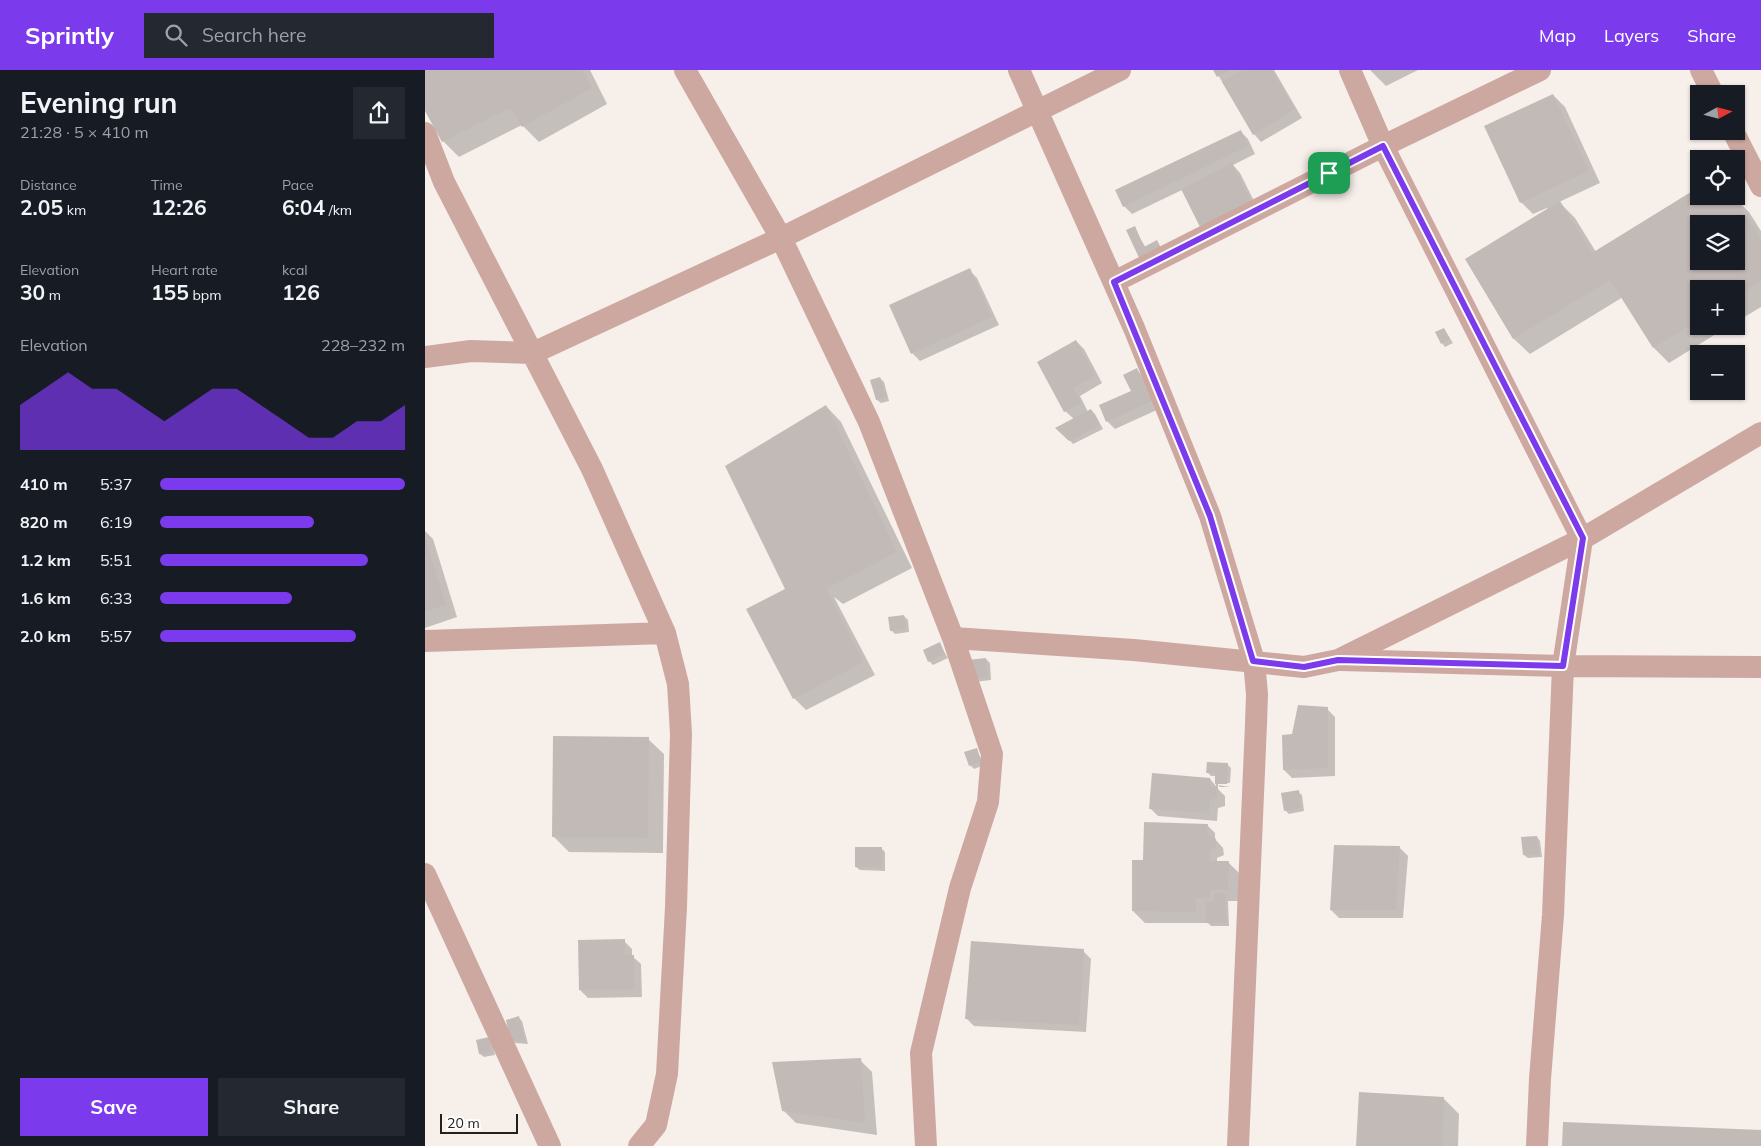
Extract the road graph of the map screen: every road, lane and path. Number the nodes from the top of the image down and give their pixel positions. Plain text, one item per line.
1 (685, 70) edge
2 (1019, 70) edge
3 (1120, 70) edge
4 (1349, 70) edge
5 (1540, 70) edge
6 (1701, 70) edge
7 (1708, 85) edge
8 (1037, 112) junction
9 (425, 134) edge
10 (1738, 140) edge
11 (1383, 146) junction
12 (1759, 178) edge
13 (781, 238) junction
14 (1114, 282) junction
15 (533, 353) junction
16 (425, 357) edge
17 (1761, 433) edge
18 (1583, 538) junction
19 (665, 633) junction
20 (953, 638) junction
21 (425, 641) edge
22 (1338, 660) junction
23 (1253, 661) junction
24 (1563, 666) junction
25 (1761, 667) edge
26 (425, 874) edge
27 (550, 1146) edge
28 (639, 1146) edge
29 (926, 1146) edge
30 (1238, 1146) edge
31 (1537, 1146) edge

1 - 13 street
2 - 8 street
3 - 8 street
4 - 11 street
5 - 11 street
6 - 7 street
8 - 13 street
8 - 14 street
9 - 15 street
10 - 12 street
11 - 14 street
11 - 18 street
13 - 15 street
13 - 20 street
14 - 23 street
15 - 16 street
15 - 19 street
17 - 18 street
18 - 22 street
18 - 24 street
19 - 21 street
19 - 28 street
20 - 23 street
20 - 29 street
22 - 23 street
22 - 24 street
23 - 30 street
24 - 25 street
24 - 31 street
26 - 27 street

